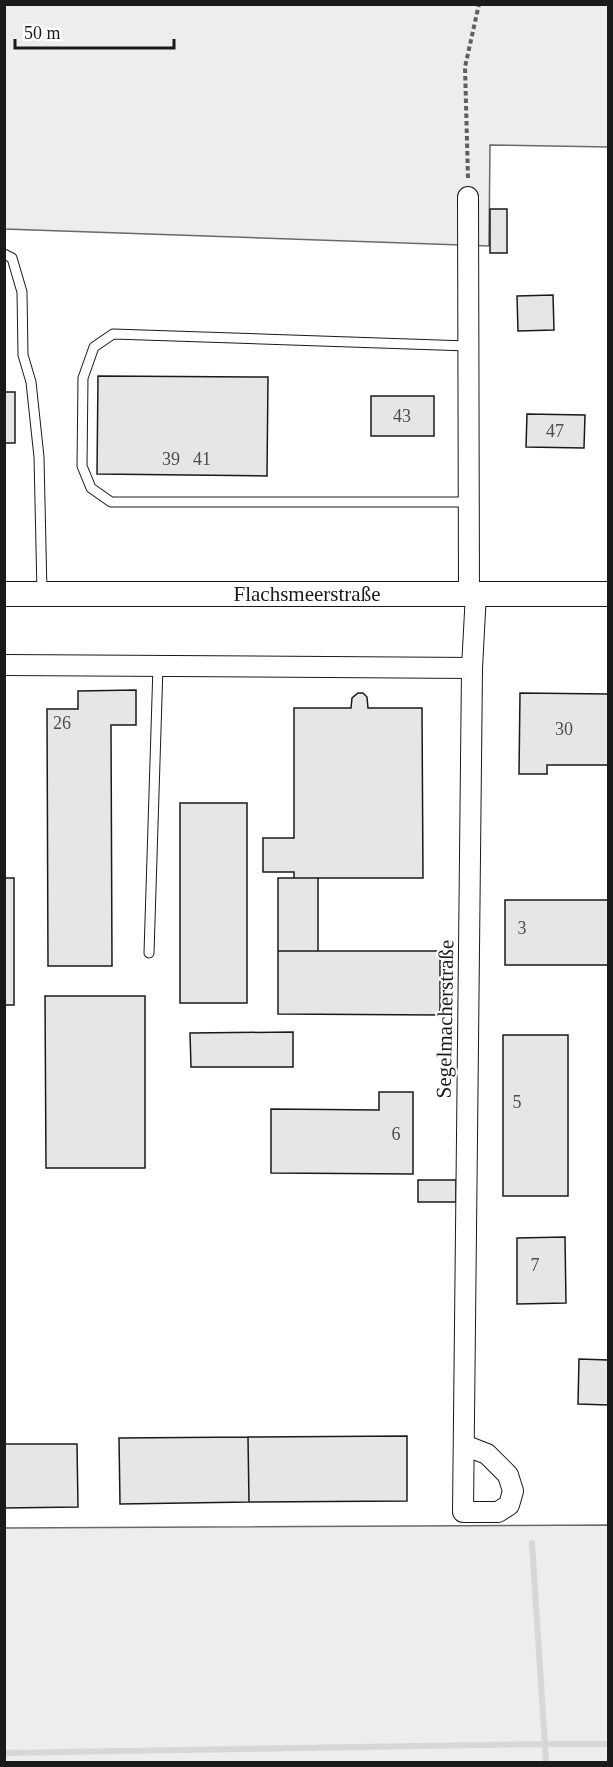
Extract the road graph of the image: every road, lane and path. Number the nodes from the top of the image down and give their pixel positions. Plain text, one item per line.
1 (479, 4) edge
2 (468, 197) joint
3 (4, 254) edge
4 (468, 346) junction
5 (468, 502) junction
6 (4, 594) edge
7 (42, 594) junction
8 (472, 594) junction
9 (609, 594) edge
10 (4, 665) edge
11 (158, 666) junction
12 (472, 668) junction
13 (149, 953) dead end
14 (464, 1444) dead end

1 - 2 path
2 - 4 street, Segelmacherstraße
3 - 7 lane
4 - 5 street, Segelmacherstraße
4 - 5 lane
5 - 8 street, Segelmacherstraße
6 - 7 street, Flachsmeerstraße
7 - 8 street, Flachsmeerstraße
8 - 9 street, Flachsmeerstraße
8 - 12 street, Segelmacherstraße
10 - 11 street
11 - 12 street
11 - 13 lane
12 - 14 street, Segelmacherstraße

